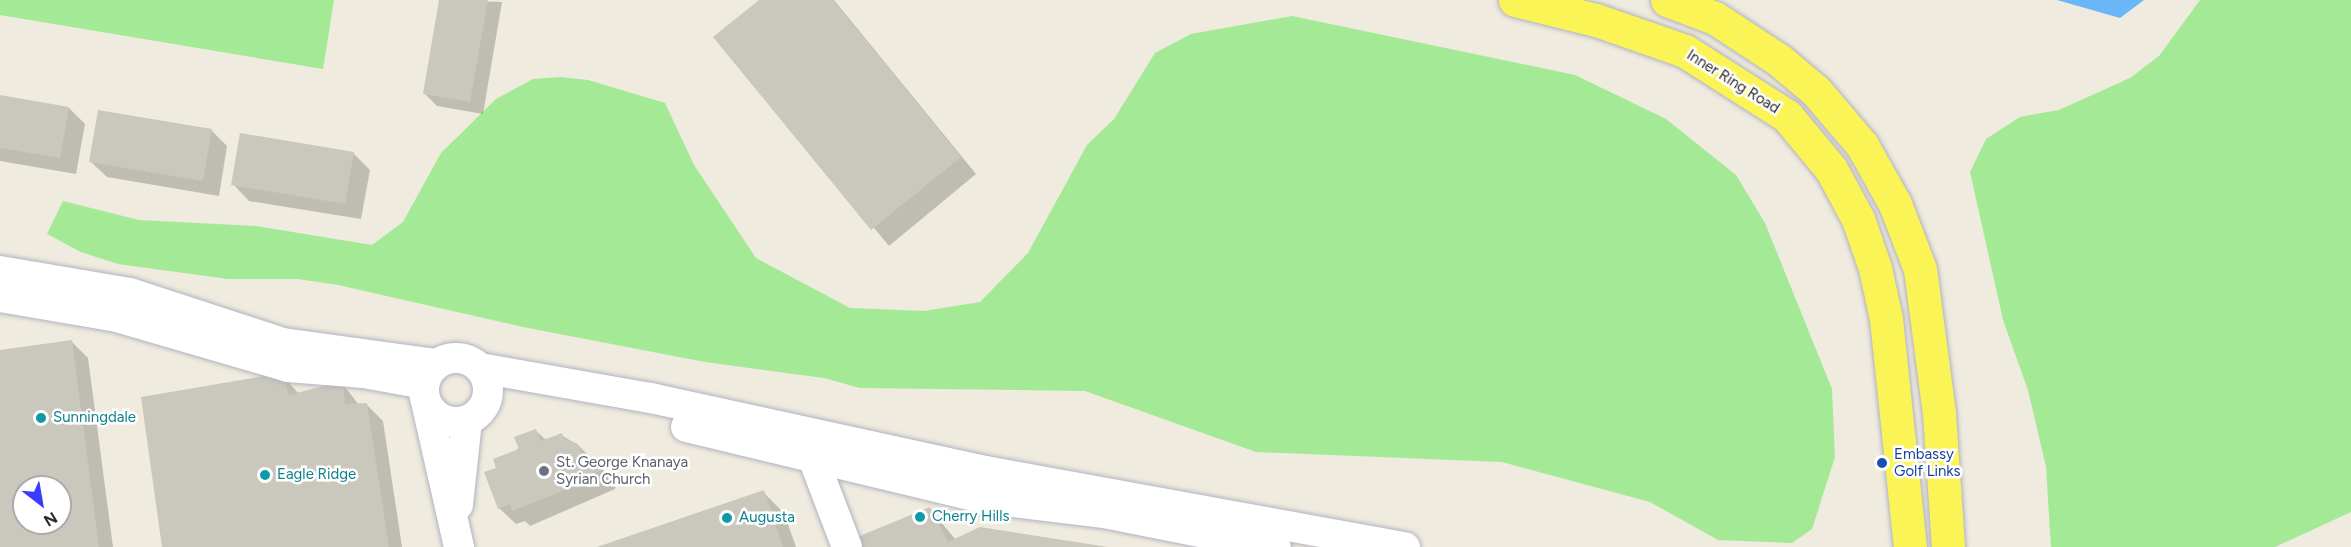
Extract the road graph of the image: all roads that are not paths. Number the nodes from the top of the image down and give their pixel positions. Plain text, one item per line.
1 (1515, 0) edge
2 (1667, 0) edge
3 (0, 271) edge
4 (0, 297) edge
5 (484, 378) junction
6 (429, 384) junction
7 (467, 421) junction
8 (813, 458) junction
9 (458, 538) edge
10 (847, 547) edge
11 (1276, 547) edge
12 (1405, 547) edge
13 (1910, 547) edge
14 (1948, 547) edge

1 - 13 main road, Inner Ring Road
2 - 14 main road
3 - 6 street
4 - 6 street
5 - 6 street
5 - 7 street
5 - 8 street
5 - 12 street
6 - 7 street
6 - 9 street
7 - 9 street
8 - 10 street
8 - 11 street

